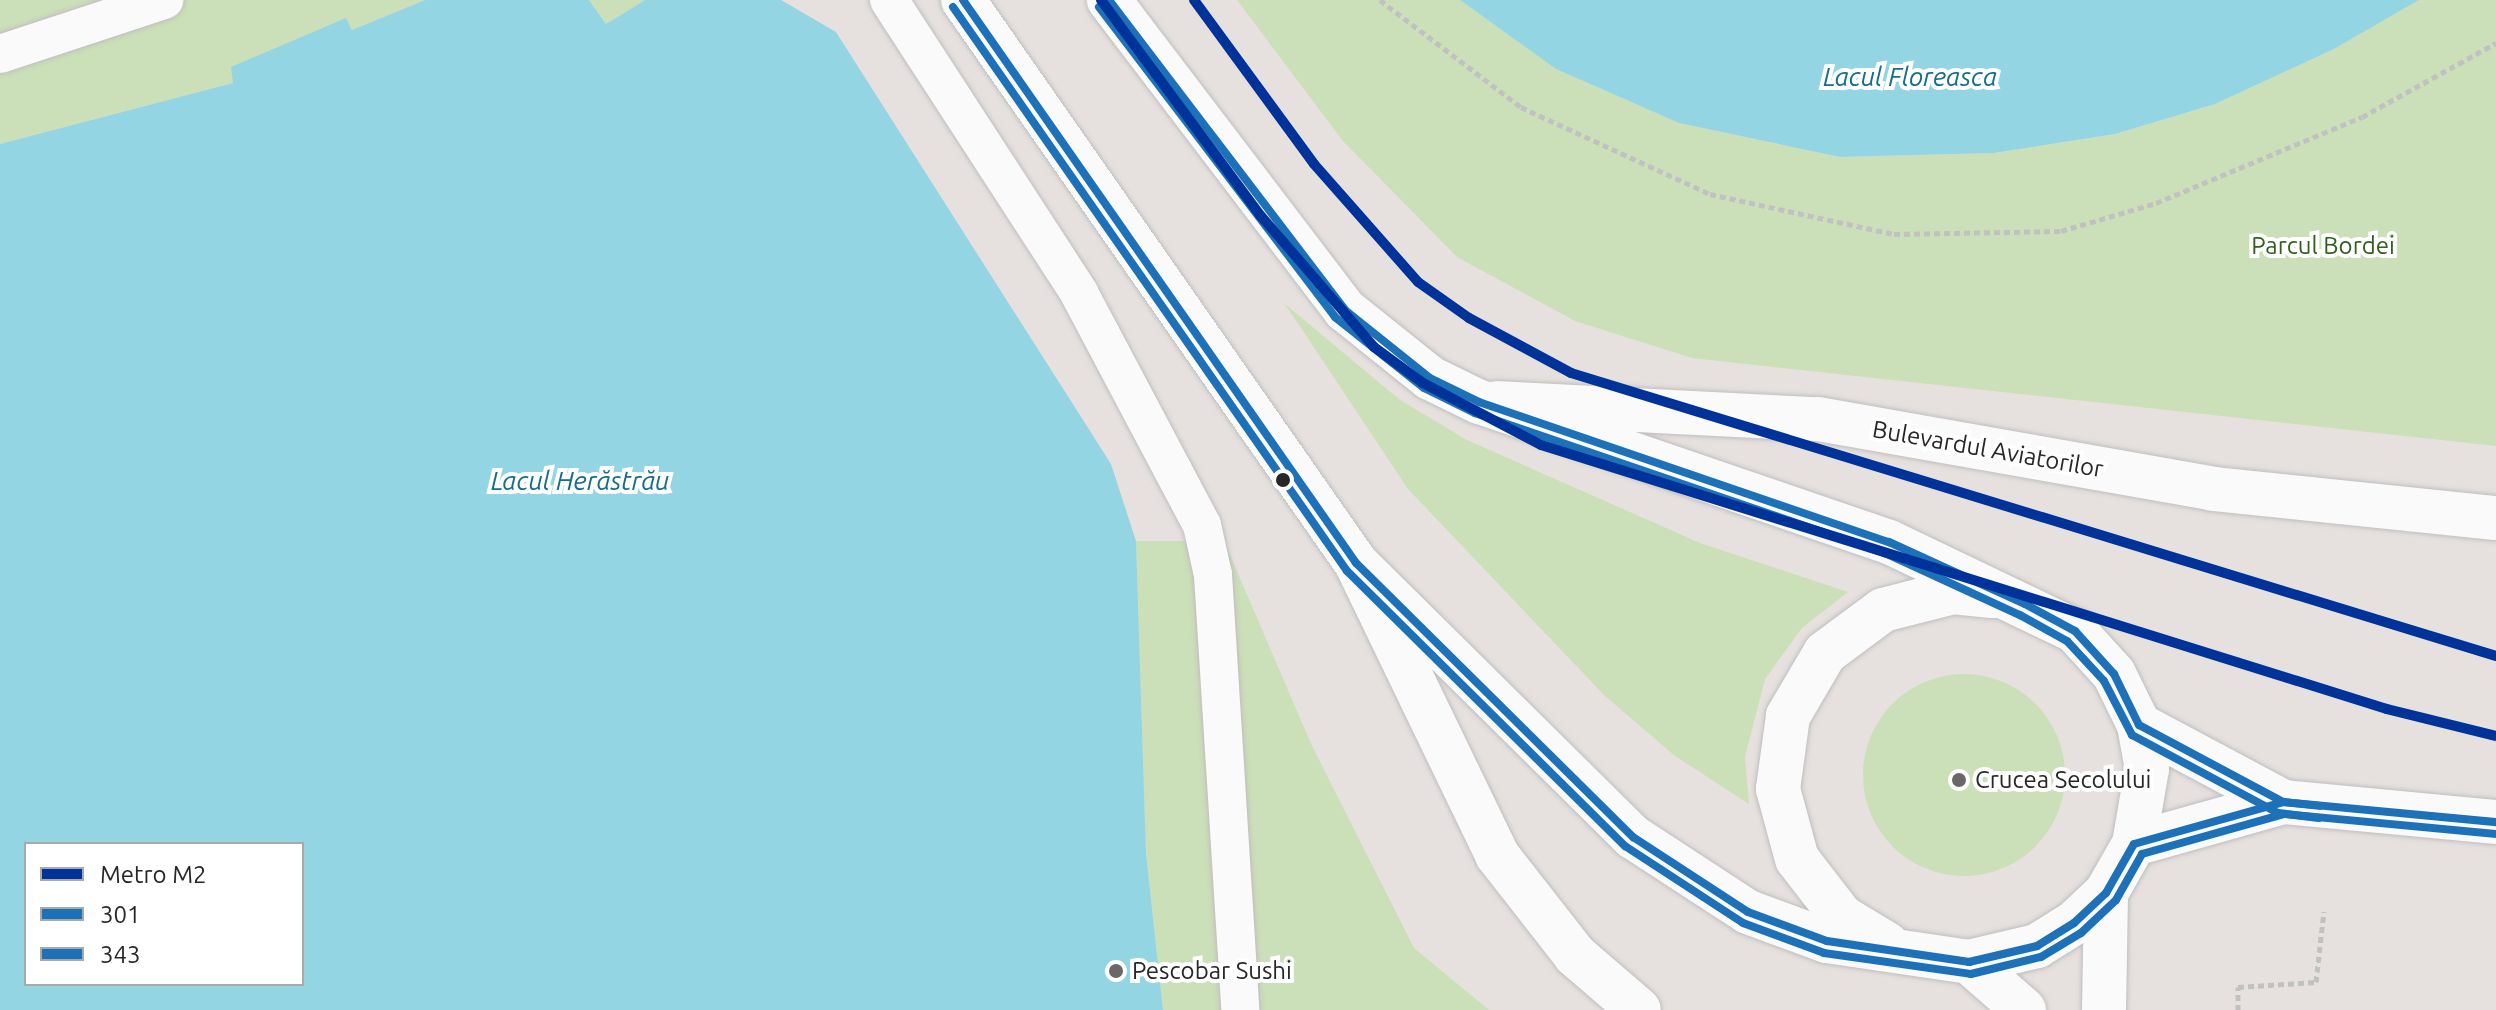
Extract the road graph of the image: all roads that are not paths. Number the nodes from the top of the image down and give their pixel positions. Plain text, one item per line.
1 (164, 0) edge
2 (889, 0) edge
3 (963, 0) edge
4 (1109, 0) edge
5 (0, 54) edge
6 (1479, 402) junction
7 (2496, 518) edge
8 (1356, 563) junction
9 (2025, 604) junction
10 (2139, 725) junction
11 (2283, 802) junction
12 (2496, 822) edge
13 (2134, 844) junction
14 (2106, 893) junction
15 (1905, 953) junction
16 (1969, 962) junction
17 (1240, 1010) edge
18 (1639, 1010) edge
19 (2024, 1010) edge
20 (2104, 1010) edge

1 - 5 street
2 - 17 street
3 - 8 main road
4 - 6 main road
6 - 7 main road, Bulevardul Aviatorilor
6 - 9 main road
8 - 15 main road
8 - 18 main road
9 - 10 main road
9 - 15 main road
10 - 11 main road
10 - 13 main road
11 - 12 main road
11 - 13 main road
13 - 14 main road
14 - 16 main road
14 - 20 main road
15 - 16 main road
16 - 19 main road

